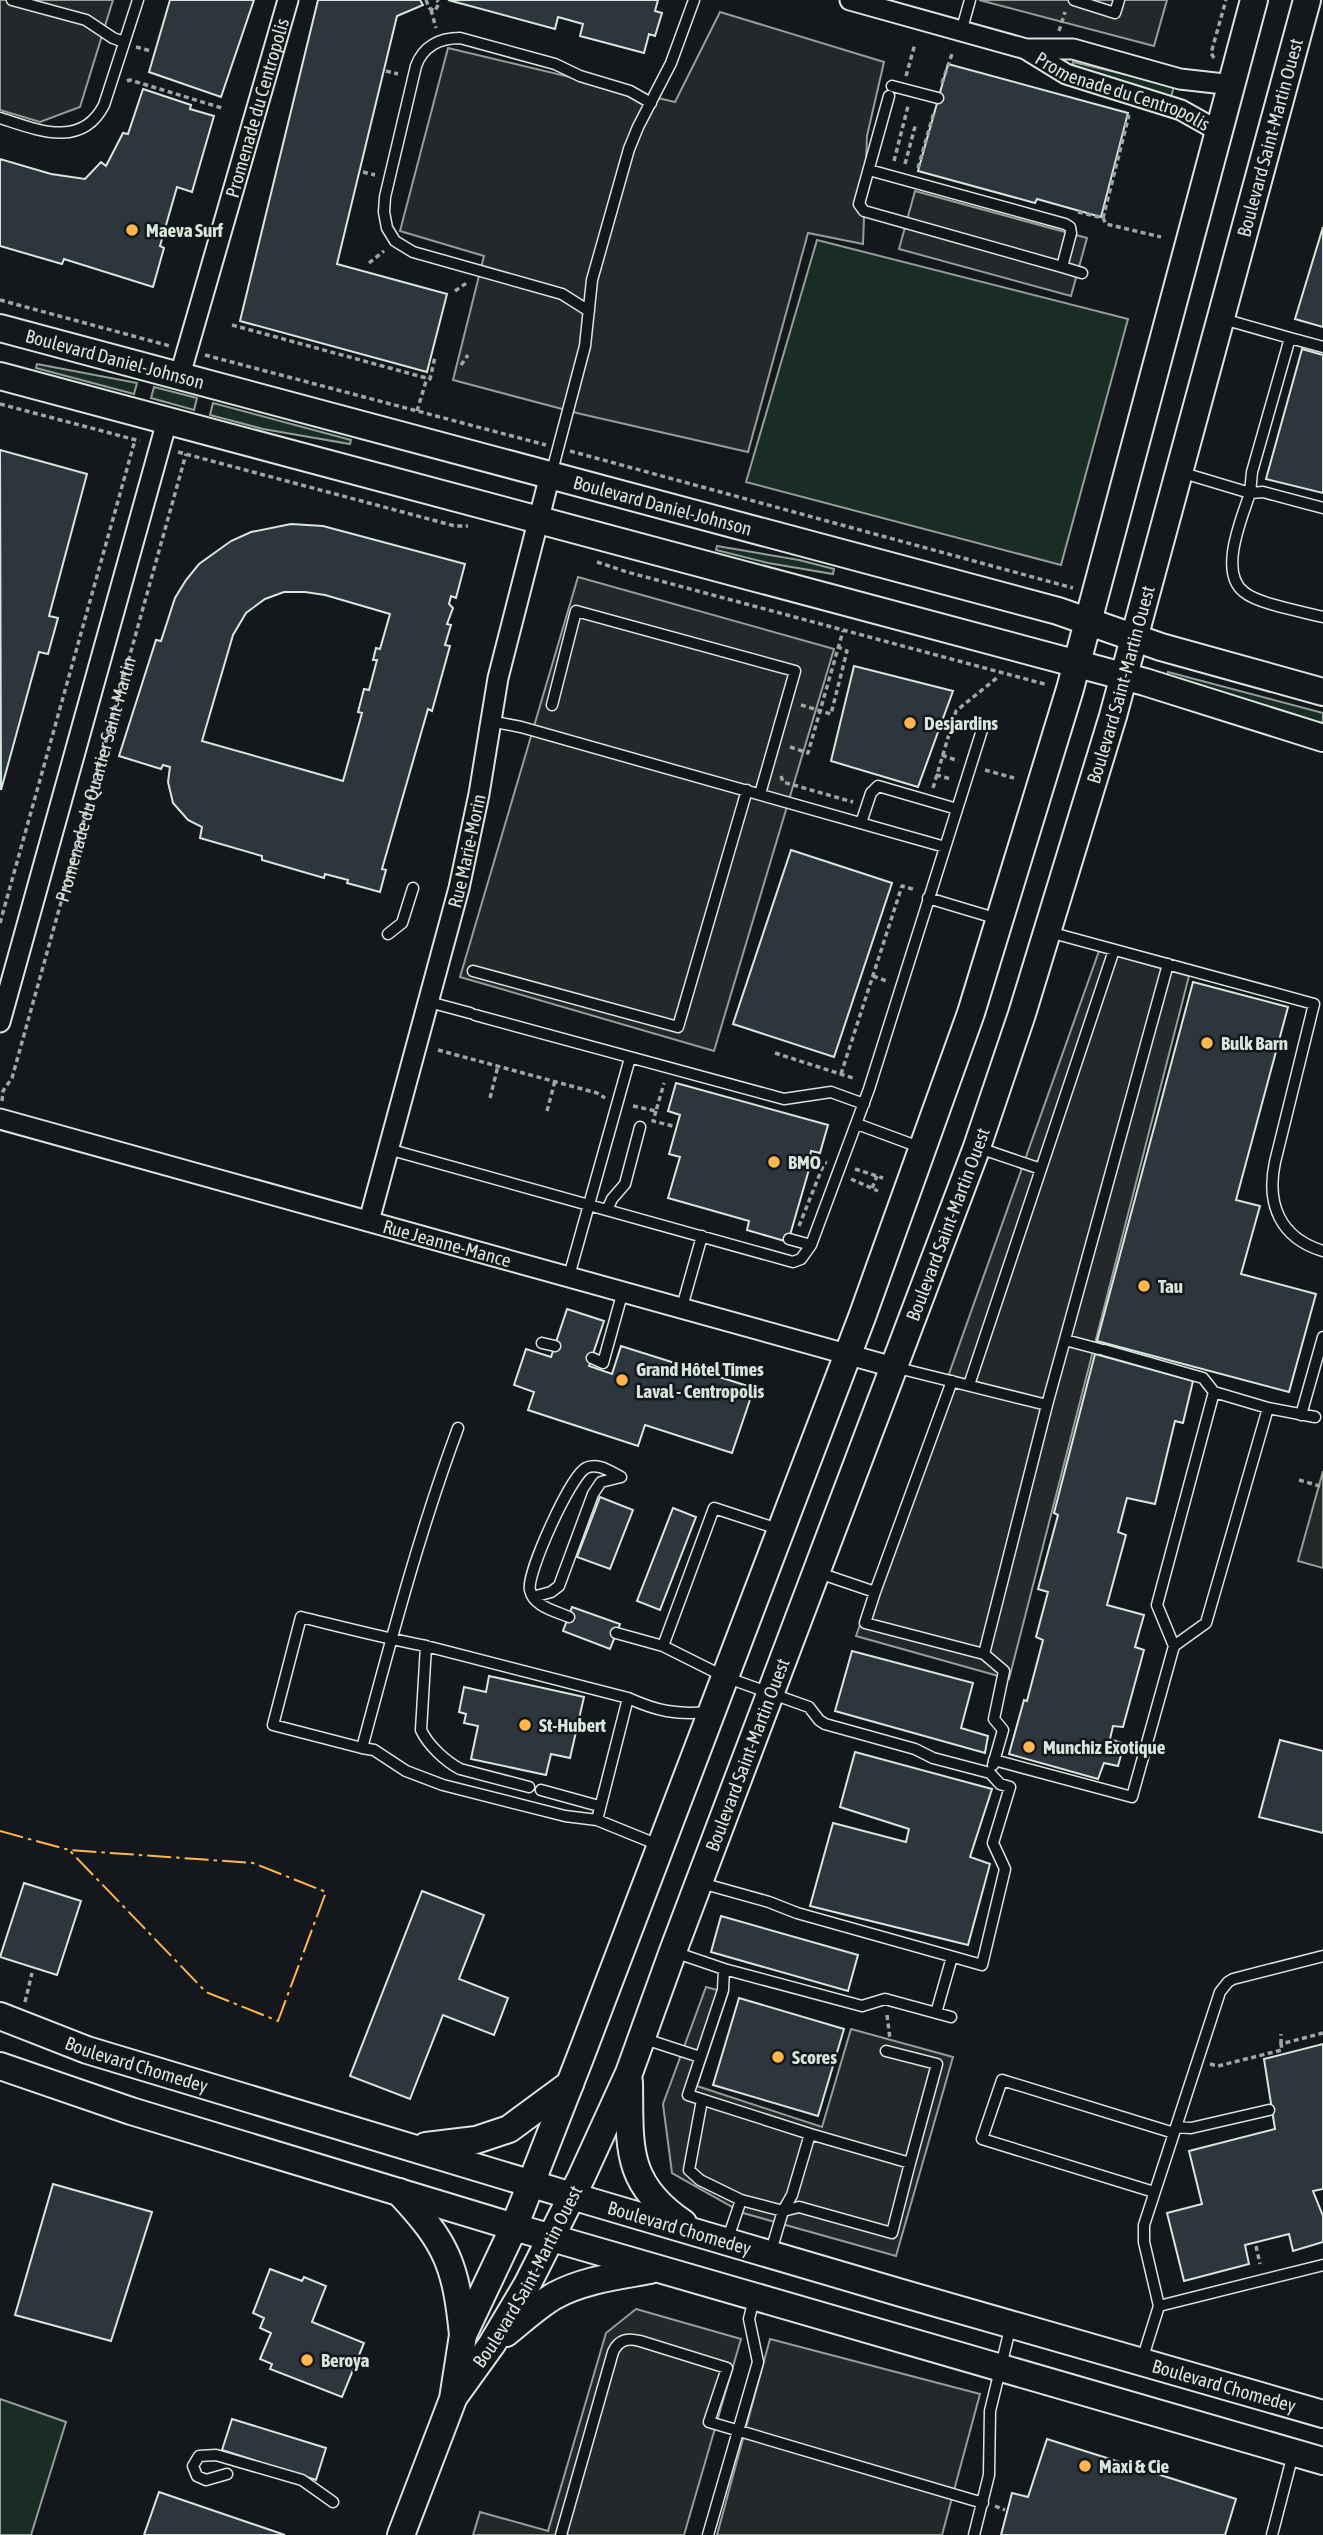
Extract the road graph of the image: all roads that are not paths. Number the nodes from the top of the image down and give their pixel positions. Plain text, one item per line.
1 (12, 0) edge
2 (138, 0) edge
3 (288, 0) edge
4 (694, 0) edge
5 (850, 0) edge
6 (970, 0) edge
7 (1074, 0) edge
8 (1119, 0) edge
9 (1254, 0) edge
10 (1307, 0) edge
11 (961, 32) junction
12 (124, 42) junction
13 (1026, 49) junction
14 (1233, 85) junction
15 (938, 98) dead end
16 (651, 103) junction
17 (0, 118) edge
18 (1220, 132) junction
19 (869, 170) junction
20 (1062, 267) junction
21 (1082, 273) dead end
22 (589, 312) junction
23 (1220, 318) junction
24 (0, 328) edge
25 (1290, 338) junction
26 (1323, 347) edge
27 (0, 376) edge
28 (180, 376) junction
29 (167, 421) junction
30 (1179, 472) junction
31 (550, 475) junction
32 (1250, 493) junction
33 (1323, 508) edge
34 (538, 520) junction
35 (1323, 617) edge
36 (1088, 621) junction
37 (1133, 637) junction
38 (1077, 666) junction
39 (1123, 677) junction
40 (1323, 692) edge
41 (552, 705) dead end
42 (490, 721) junction
43 (982, 730) dead end
44 (1323, 738) edge
45 (769, 761) junction
46 (783, 764) road end
47 (747, 790) junction
48 (760, 794) junction
49 (957, 809) junction
50 (861, 823) junction
51 (945, 847) junction
52 (414, 888) dead end
53 (928, 898) junction
54 (1001, 920) junction
55 (1048, 932) junction
56 (388, 934) dead end
57 (1114, 950) junction
58 (1168, 964) junction
59 (473, 971) dead end
60 (429, 1002) junction
61 (0, 1022) edge
62 (630, 1058) junction
63 (864, 1104) junction
64 (0, 1119) edge
65 (857, 1124) junction
66 (640, 1127) dead end
67 (976, 1147) junction
68 (388, 1149) junction
69 (924, 1149) junction
70 (1041, 1169) junction
71 (587, 1204) junction
72 (607, 1210) junction
73 (369, 1221) junction
74 (702, 1236) junction
75 (789, 1239) dead end
76 (811, 1245) junction
77 (1323, 1251) edge
78 (569, 1276) junction
79 (623, 1290) junction
80 (682, 1307) junction
81 (1323, 1337) edge
82 (1065, 1340) junction
83 (542, 1343) dead end
84 (555, 1346) dead end
85 (848, 1354) junction
86 (592, 1358) dead end
87 (894, 1367) junction
88 (951, 1381) junction
89 (969, 1385) junction
90 (1214, 1392) junction
91 (1047, 1405) junction
92 (1268, 1408) junction
93 (1301, 1415) junction
94 (1315, 1418) dead end
95 (458, 1428) dead end
96 (782, 1530) junction
97 (816, 1572) junction
98 (875, 1592) junction
99 (533, 1597) junction
100 (569, 1617) dead end
101 (616, 1633) dead end
102 (392, 1639) junction
103 (426, 1646) junction
104 (663, 1646) junction
105 (1174, 1646) junction
106 (984, 1654) junction
107 (725, 1677) junction
108 (771, 1693) junction
109 (628, 1698) junction
110 (712, 1712) junction
111 (362, 1748) junction
112 (994, 1760) junction
113 (990, 1773) junction
114 (529, 1787) dead end
115 (541, 1790) dead end
116 (600, 1806) junction
117 (597, 1820) junction
118 (660, 1846) junction
119 (699, 1882) junction
120 (673, 1951) junction
121 (1323, 1956) edge
122 (952, 1957) junction
123 (724, 1969) junction
124 (936, 2013) junction
125 (0, 2017) edge
126 (951, 2018) dead end
127 (642, 2038) junction
128 (886, 2051) road end
129 (700, 2057) junction
130 (0, 2066) edge
131 (629, 2073) junction
132 (570, 2084) junction
133 (702, 2100) junction
134 (1269, 2110) dead end
135 (1175, 2130) junction
136 (810, 2134) junction
137 (414, 2147) junction
138 (910, 2163) junction
139 (531, 2183) junction
140 (398, 2191) junction
141 (1154, 2192) junction
142 (572, 2196) junction
143 (741, 2200) junction
144 (783, 2211) junction
145 (514, 2227) junction
146 (698, 2233) junction
147 (551, 2238) junction
148 (727, 2242) junction
149 (769, 2254) junction
150 (1323, 2265) edge
151 (655, 2269) junction
152 (755, 2297) junction
153 (1159, 2306) junction
154 (1012, 2324) junction
155 (463, 2335) junction
156 (492, 2344) junction
157 (1142, 2361) junction
158 (1000, 2367) junction
159 (453, 2399) junction
160 (1323, 2414) edge
161 (739, 2430) junction
162 (1294, 2452) junction
163 (1323, 2461) edge
164 (227, 2474) dead end
165 (333, 2502) dead end
166 (983, 2502) junction
167 (401, 2535) edge
168 (561, 2535) edge
169 (708, 2535) edge
170 (974, 2535) edge
171 (1272, 2535) edge

1 - 12 lane
2 - 12 lane
3 - 28 street, Promenade du Centropolis
4 - 16 lane
5 - 11 street, Promenade du Centropolis
6 - 11 lane
7 - 8 lane
9 - 14 main road, Boulevard Saint-Martin Ouest
10 - 23 main road, Boulevard Saint-Martin Ouest
11 - 13 street, Promenade du Centropolis
12 - 17 lane
13 - 14 street, Promenade du Centropolis
13 - 18 street, Promenade du Centropolis
14 - 18 main road, Boulevard Saint-Martin Ouest
15 - 19 lane
16 - 22 lane
16 - 22 lane
18 - 36 main road, Boulevard Saint-Martin Ouest
19 - 20 lane
19 - 20 lane
20 - 21 lane
22 - 31 lane
23 - 25 lane
23 - 30 main road, Boulevard Saint-Martin Ouest
24 - 28 main road, Boulevard Daniel-Johnson
25 - 26 lane
25 - 32 lane
27 - 29 main road
28 - 31 main road, Boulevard Daniel-Johnson
29 - 34 main road
29 - 61 street, Promenade du Quartier Saint-Martin
30 - 32 lane
30 - 37 main road, Boulevard Saint-Martin Ouest
31 - 34 street, Rue Marie-Morin
31 - 36 main road, Boulevard Daniel-Johnson
32 - 33 lane
32 - 35 lane
34 - 38 main road
34 - 42 street, Rue Marie-Morin
36 - 37 main road, Boulevard Daniel-Johnson
36 - 38 main road, Boulevard Saint-Martin Ouest
37 - 39 main road, Boulevard Saint-Martin Ouest
37 - 40 main road, Boulevard Daniel-Johnson
38 - 39 main road
38 - 54 main road, Boulevard Saint-Martin Ouest
39 - 44 main road
39 - 55 main road, Boulevard Saint-Martin Ouest
41 - 45 lane
42 - 47 lane
42 - 60 street, Rue Marie-Morin
43 - 49 lane
45 - 46 lane
45 - 48 lane
47 - 48 lane
47 - 59 lane
48 - 50 lane
49 - 50 lane
49 - 51 lane
50 - 51 lane
51 - 53 lane
52 - 56 lane
53 - 54 lane
53 - 63 lane
54 - 69 main road, Boulevard Saint-Martin Ouest
55 - 57 lane
55 - 67 main road, Boulevard Saint-Martin Ouest
57 - 58 lane
57 - 70 lane
58 - 77 lane
58 - 82 lane
60 - 62 lane
60 - 68 street, Rue Marie-Morin
62 - 63 lane
62 - 71 lane
63 - 65 lane
64 - 73 street, Rue Jeanne-Mance
65 - 69 lane
65 - 76 lane
66 - 72 lane
67 - 70 lane
67 - 87 main road, Boulevard Saint-Martin Ouest
68 - 71 lane
68 - 73 street, Rue Marie-Morin
69 - 85 main road, Boulevard Saint-Martin Ouest
70 - 89 lane
71 - 72 lane
71 - 78 lane
72 - 74 lane
73 - 78 street, Rue Jeanne-Mance
74 - 76 lane
74 - 80 lane
75 - 76 lane
78 - 79 street, Rue Jeanne-Mance
79 - 80 street, Rue Jeanne-Mance
79 - 86 lane
80 - 85 street, Rue Jeanne-Mance
81 - 93 lane
82 - 90 lane
82 - 91 lane
83 - 84 lane
85 - 87 street, Rue Jeanne-Mance
85 - 96 main road, Boulevard Saint-Martin Ouest
87 - 88 lane
87 - 97 main road, Boulevard Saint-Martin Ouest
88 - 89 lane
88 - 98 lane
89 - 91 lane
90 - 92 lane
90 - 105 lane
91 - 106 lane
92 - 93 lane
92 - 105 lane
93 - 94 lane
95 - 102 lane
96 - 104 lane
96 - 107 main road, Boulevard Saint-Martin Ouest
97 - 98 lane
97 - 108 main road, Boulevard Saint-Martin Ouest
98 - 106 lane
99 - 99 lane
99 - 100 lane
101 - 104 lane
102 - 103 lane
102 - 111 lane
102 - 111 lane
103 - 109 lane
103 - 114 lane
104 - 107 lane
105 - 112 lane
106 - 112 lane
107 - 108 lane
107 - 110 main road, Boulevard Saint-Martin Ouest
108 - 113 lane
108 - 119 main road, Boulevard Saint-Martin Ouest
109 - 110 lane
109 - 116 lane
110 - 118 main road, Boulevard Saint-Martin Ouest
111 - 117 lane
112 - 113 lane
113 - 122 lane
115 - 116 lane
116 - 117 lane
117 - 118 lane
118 - 132 main road, Boulevard Saint-Martin Ouest
119 - 120 main road, Boulevard Saint-Martin Ouest
119 - 122 lane
120 - 123 lane
120 - 127 main road, Boulevard Saint-Martin Ouest
121 - 135 lane
122 - 124 lane
123 - 124 lane
123 - 129 lane
124 - 126 lane
125 - 137 main road, Boulevard Chomedey
127 - 129 lane
127 - 131 main road, Boulevard Saint-Martin Ouest
128 - 138 lane
129 - 133 lane
130 - 140 main road
131 - 142 main road, Boulevard Saint-Martin Ouest
131 - 146 main road
132 - 137 main road
132 - 139 main road, Boulevard Saint-Martin Ouest
133 - 136 lane
133 - 143 lane
134 - 135 lane
135 - 141 lane
135 - 141 lane
136 - 138 lane
136 - 144 lane
137 - 139 main road, Boulevard Chomedey
138 - 144 lane
139 - 142 main road, Boulevard Chomedey
139 - 145 main road, Boulevard Saint-Martin Ouest
140 - 145 main road
140 - 155 main road
141 - 153 lane
142 - 146 main road, Boulevard Chomedey
142 - 147 main road, Boulevard Saint-Martin Ouest
143 - 144 lane
143 - 148 lane
144 - 149 lane
145 - 147 main road
145 - 155 main road, Boulevard Saint-Martin Ouest
146 - 148 main road, Boulevard Chomedey
147 - 151 main road
147 - 156 main road, Boulevard Saint-Martin Ouest
148 - 149 main road, Boulevard Chomedey
149 - 154 main road, Boulevard Chomedey
150 - 153 lane
151 - 152 main road
151 - 156 main road
152 - 158 main road
152 - 161 lane
153 - 157 lane
154 - 157 main road, Boulevard Chomedey
154 - 158 lane
155 - 159 main road, Boulevard Saint-Martin Ouest
156 - 159 main road, Boulevard Saint-Martin Ouest
157 - 160 main road, Boulevard Chomedey
158 - 162 main road
158 - 166 lane
159 - 167 main road, Boulevard Saint-Martin Ouest
161 - 166 lane
161 - 168 lane
161 - 169 lane
162 - 163 main road
162 - 171 lane
164 - 165 lane
166 - 170 lane

